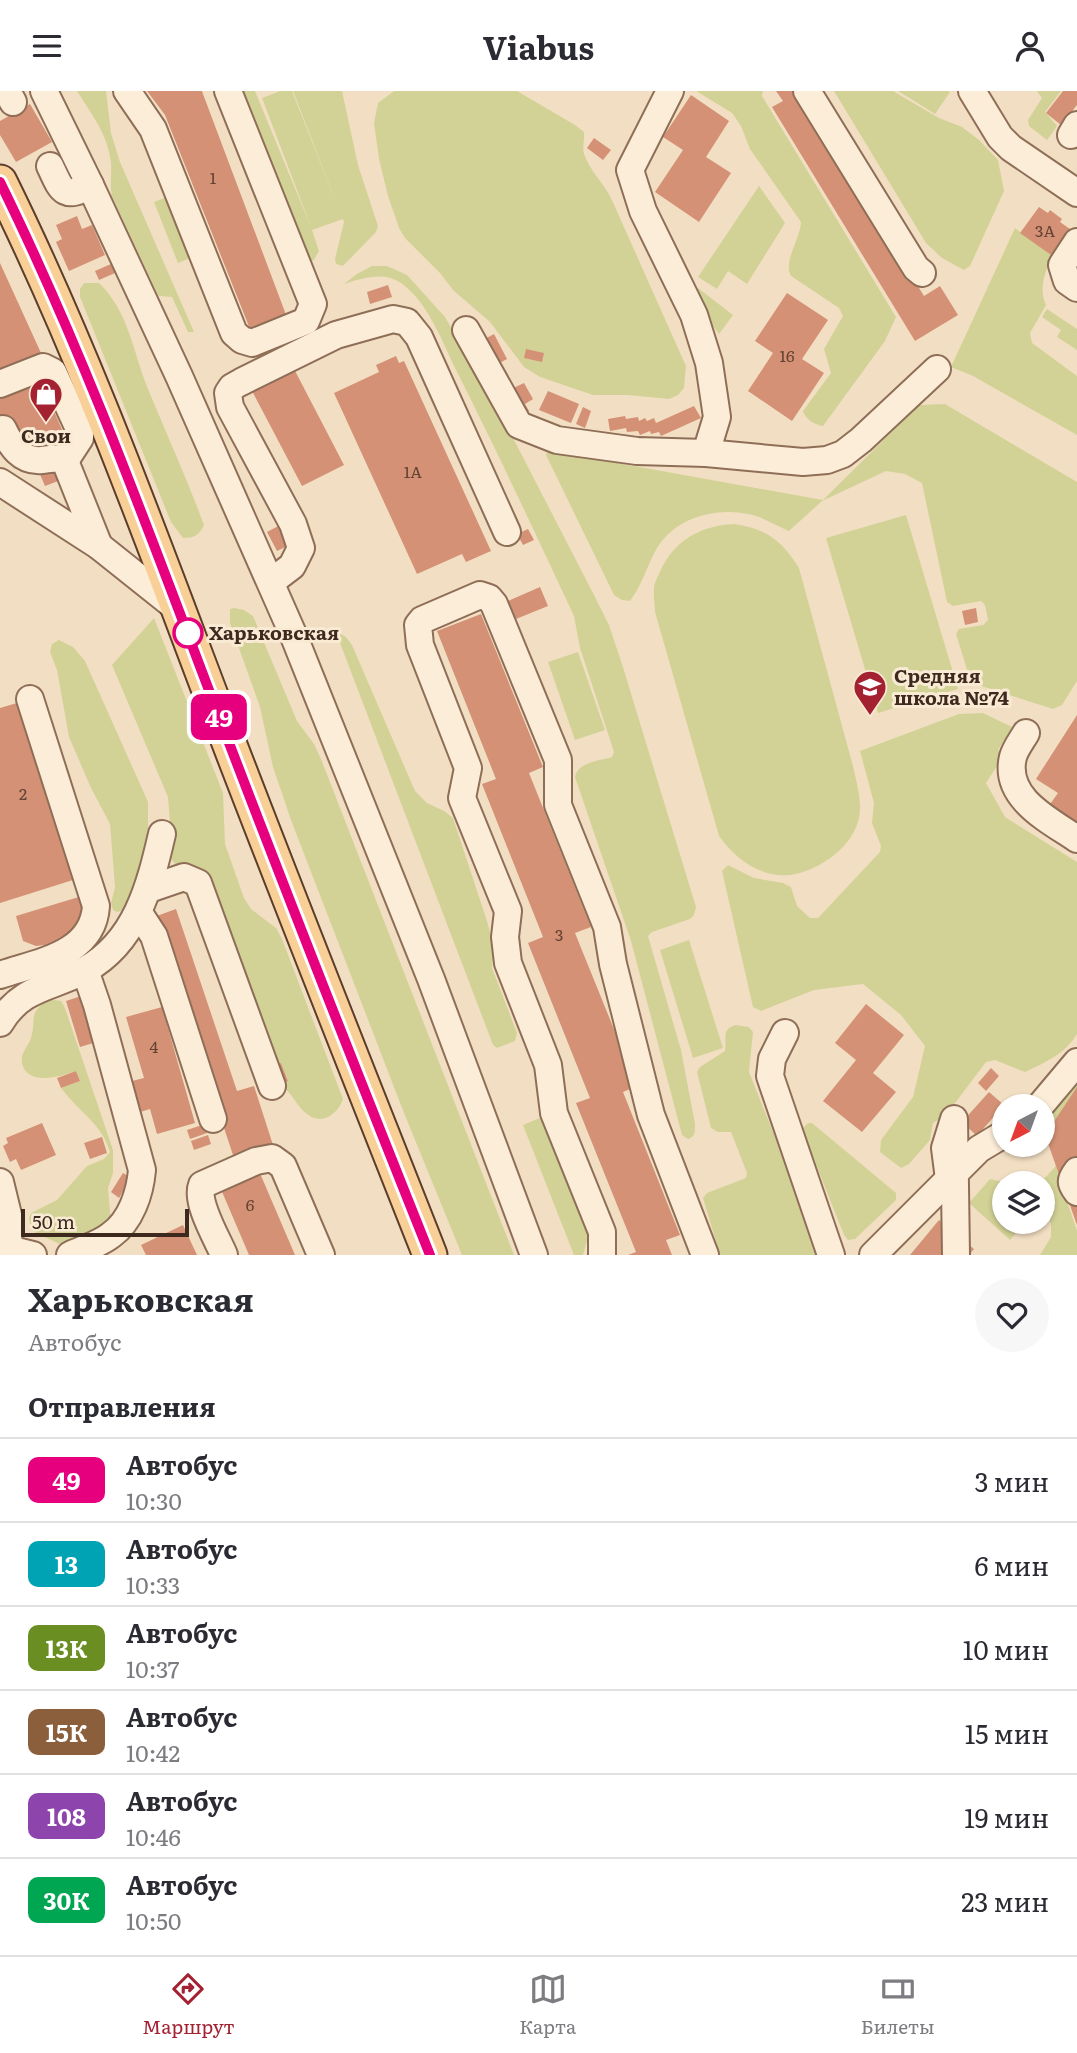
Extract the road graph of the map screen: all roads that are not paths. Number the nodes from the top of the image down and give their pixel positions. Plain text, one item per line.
1 (44, 91) edge
2 (127, 91) edge
3 (228, 91) edge
4 (670, 91) edge
5 (807, 91) edge
6 (972, 91) edge
7 (50, 166) dead end
8 (0, 182) edge
9 (90, 185) junction
10 (1077, 193) edge
11 (1077, 242) edge
12 (922, 273) dead end
13 (1077, 288) edge
14 (466, 330) dead end
15 (937, 369) dead end
16 (0, 384) edge
17 (3, 429) dead end
18 (706, 453) junction
19 (65, 461) junction
20 (20, 490) edge
21 (507, 532) dead end
22 (99, 546) junction
23 (271, 582) junction
24 (178, 609) junction
25 (30, 699) dead end
26 (1026, 733) dead end
27 (162, 834) dead end
28 (1077, 839) edge
29 (144, 901) junction
30 (85, 971) junction
31 (0, 975) edge
32 (39, 975) junction
33 (1, 1015) edge
34 (785, 1033) dead end
35 (1077, 1062) edge
36 (272, 1086) dead end
37 (1050, 1094) edge
38 (213, 1119) dead end
39 (992, 1141) edge
40 (1077, 1171) edge
41 (949, 1179) junction
42 (0, 1182) edge
43 (1077, 1192) edge
44 (117, 1245) edge
45 (13, 1253) edge
46 (70, 1255) edge
47 (224, 1255) edge
48 (321, 1255) edge
49 (430, 1255) edge
50 (534, 1255) edge
51 (602, 1255) edge
52 (705, 1255) edge
53 (831, 1255) edge
54 (873, 1255) edge
55 (956, 1255) edge

1 - 9 street
2 - 3 street
4 - 18 street
5 - 12 street
6 - 10 street
7 - 9 street
8 - 24 main road
9 - 23 street
11 - 13 street
14 - 18 street
15 - 18 street
16 - 19 street
17 - 19 street
19 - 22 street
20 - 22 street
21 - 23 street
22 - 24 street
23 - 50 street
24 - 49 main road
25 - 32 street
26 - 28 street
27 - 29 street
29 - 30 street
29 - 36 street
29 - 38 street
30 - 32 street
30 - 44 street
31 - 32 street
32 - 33 street
34 - 53 street
35 - 37 street
39 - 41 street
40 - 43 street
41 - 54 street
41 - 55 street
42 - 45 street
44 - 46 street
47 - 48 street
51 - 52 street

